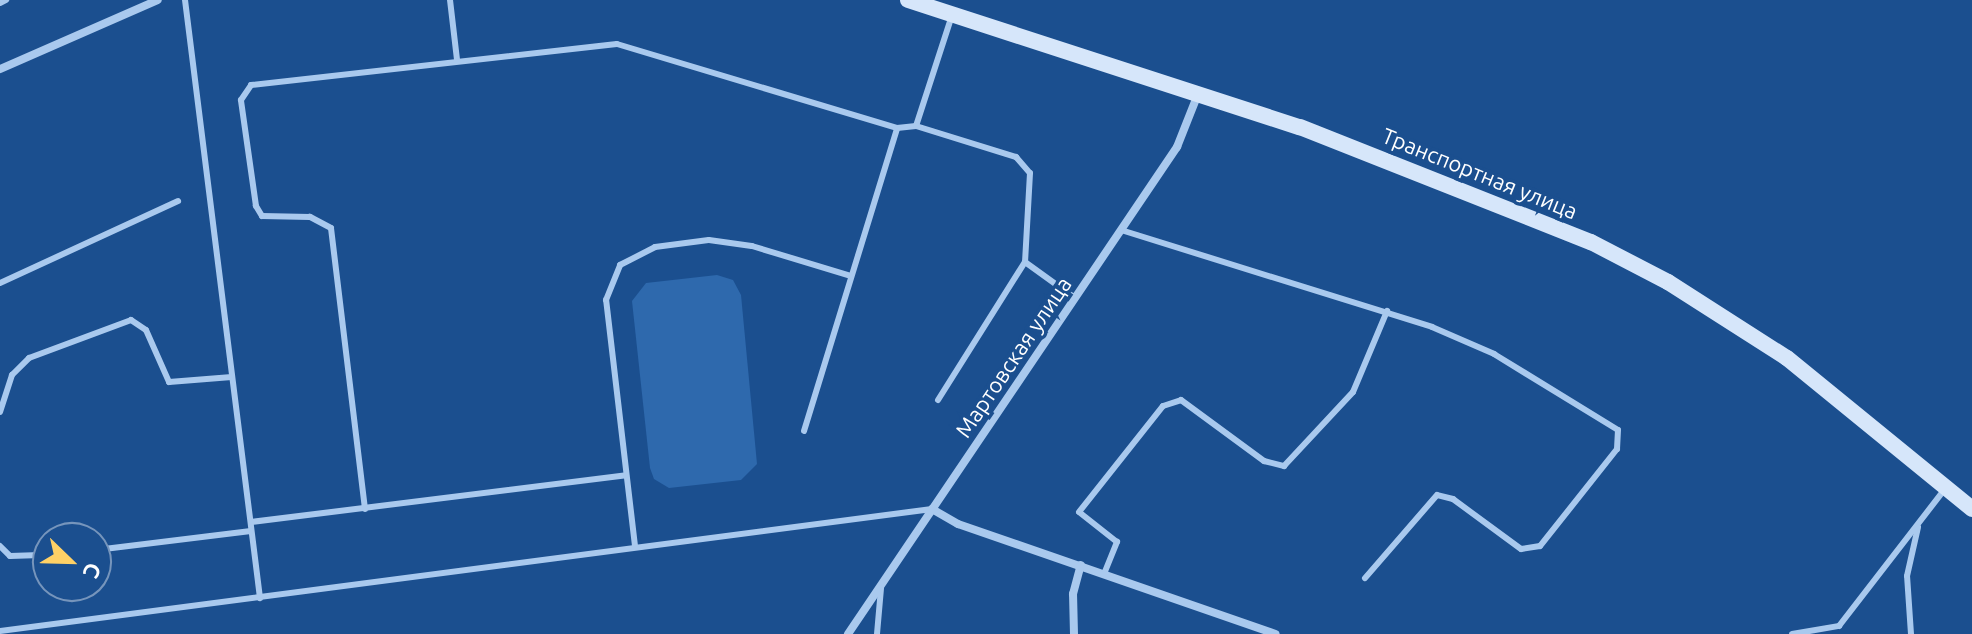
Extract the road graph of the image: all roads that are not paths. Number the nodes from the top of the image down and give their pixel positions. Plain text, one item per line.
1 (6, 0) edge
2 (158, 0) edge
3 (185, 0) edge
4 (450, 0) edge
5 (908, 0) edge
6 (0, 3) edge
7 (952, 14) junction
8 (457, 60) junction
9 (0, 69) edge
10 (1198, 94) junction
11 (916, 126) junction
12 (897, 128) junction
13 (178, 201) dead end
14 (1121, 230) junction
15 (1025, 262) junction
16 (851, 276) junction
17 (0, 283) edge
18 (1075, 298) junction
19 (1387, 311) junction
20 (232, 377) junction
21 (938, 400) dead end
22 (0, 412) edge
23 (804, 431) dead end
24 (626, 475) junction
25 (1946, 487) junction
26 (365, 509) junction
27 (932, 509) junction
28 (1972, 509) edge
29 (251, 522) junction
30 (1920, 522) junction
31 (251, 531) junction
32 (0, 546) edge
33 (635, 546) junction
34 (112, 548) edge
35 (32, 555) edge
36 (1081, 565) junction
37 (1104, 574) junction
38 (1365, 578) dead end
39 (882, 585) junction
40 (260, 598) junction
41 (0, 631) edge
42 (848, 634) edge
43 (877, 634) edge
44 (1074, 634) edge
45 (1276, 634) edge
46 (1792, 634) edge
47 (1911, 634) edge

1 - 6 lane
2 - 9 street
3 - 20 lane
4 - 8 lane
5 - 7 street, Транспортная улица
7 - 10 street, Транспортная улица
7 - 11 lane
8 - 12 lane
8 - 26 lane
10 - 14 street, Мартовская улица
10 - 25 street, Транспортная улица
11 - 12 lane
11 - 15 lane
12 - 16 lane
13 - 17 lane
14 - 18 street, Мартовская улица
14 - 19 lane
15 - 18 lane
15 - 21 lane
16 - 23 lane
16 - 24 lane
18 - 27 street, Мартовская улица
19 - 37 lane
19 - 38 lane
20 - 22 lane
20 - 29 lane
24 - 26 lane
24 - 33 lane
25 - 28 street, Транспортная улица
25 - 30 lane
26 - 29 lane
27 - 33 lane
27 - 36 street
27 - 39 street, Мартовская улица
29 - 31 lane
30 - 46 lane
30 - 47 lane
31 - 34 lane
31 - 40 lane
32 - 35 lane
33 - 40 lane
36 - 37 street
36 - 44 street
37 - 45 street
39 - 42 street, Мартовская улица
39 - 43 lane
40 - 41 lane

